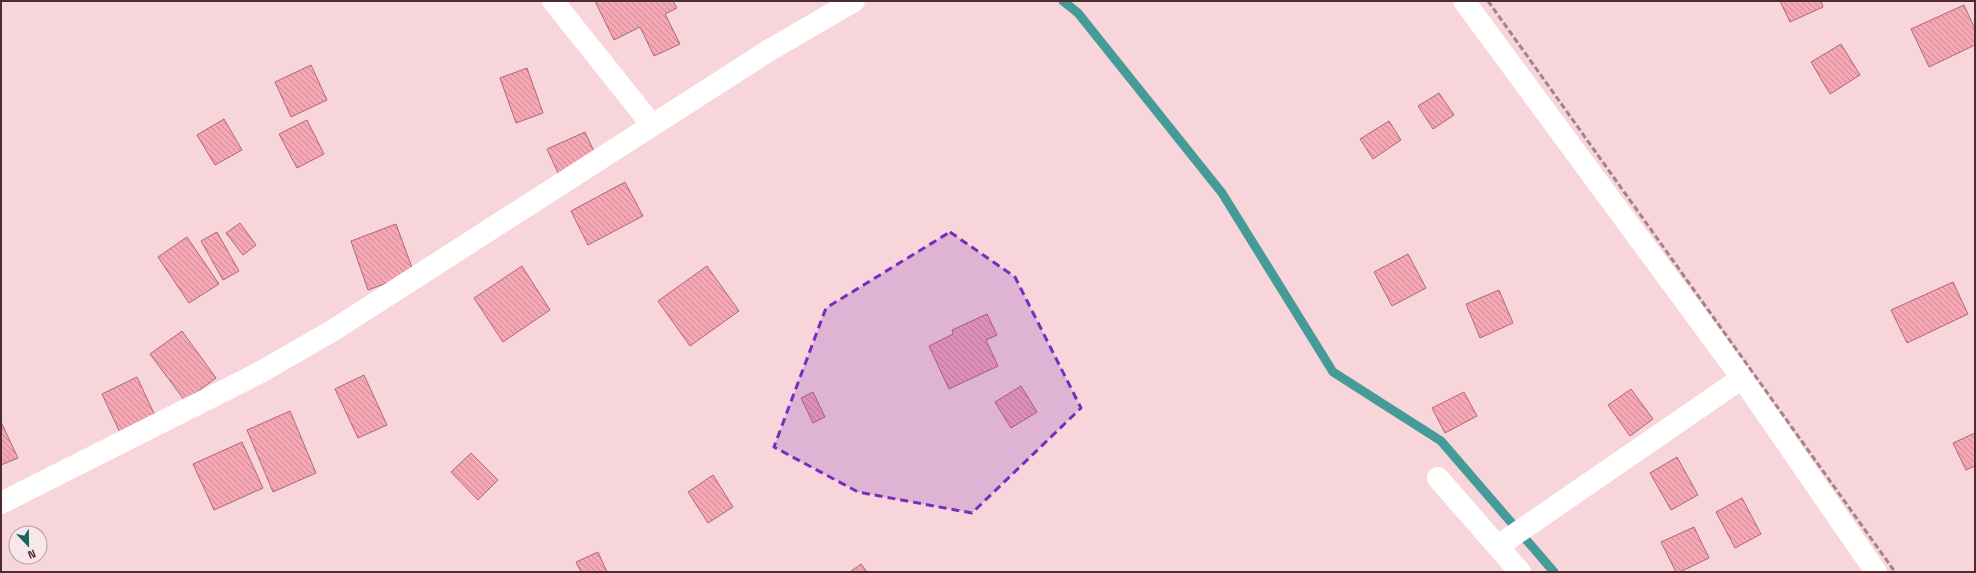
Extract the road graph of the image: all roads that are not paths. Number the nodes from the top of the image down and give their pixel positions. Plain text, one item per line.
1 (554, 1) edge
2 (854, 1) edge
3 (1464, 1) edge
4 (652, 125) junction
5 (1742, 378) junction
6 (1438, 478) dead end
7 (1, 503) edge
8 (1498, 546) junction
9 (1520, 572) edge
10 (1876, 572) edge

1 - 4 street
2 - 4 street
3 - 5 street
4 - 7 street
5 - 8 street
5 - 10 street
6 - 8 street
8 - 9 street

